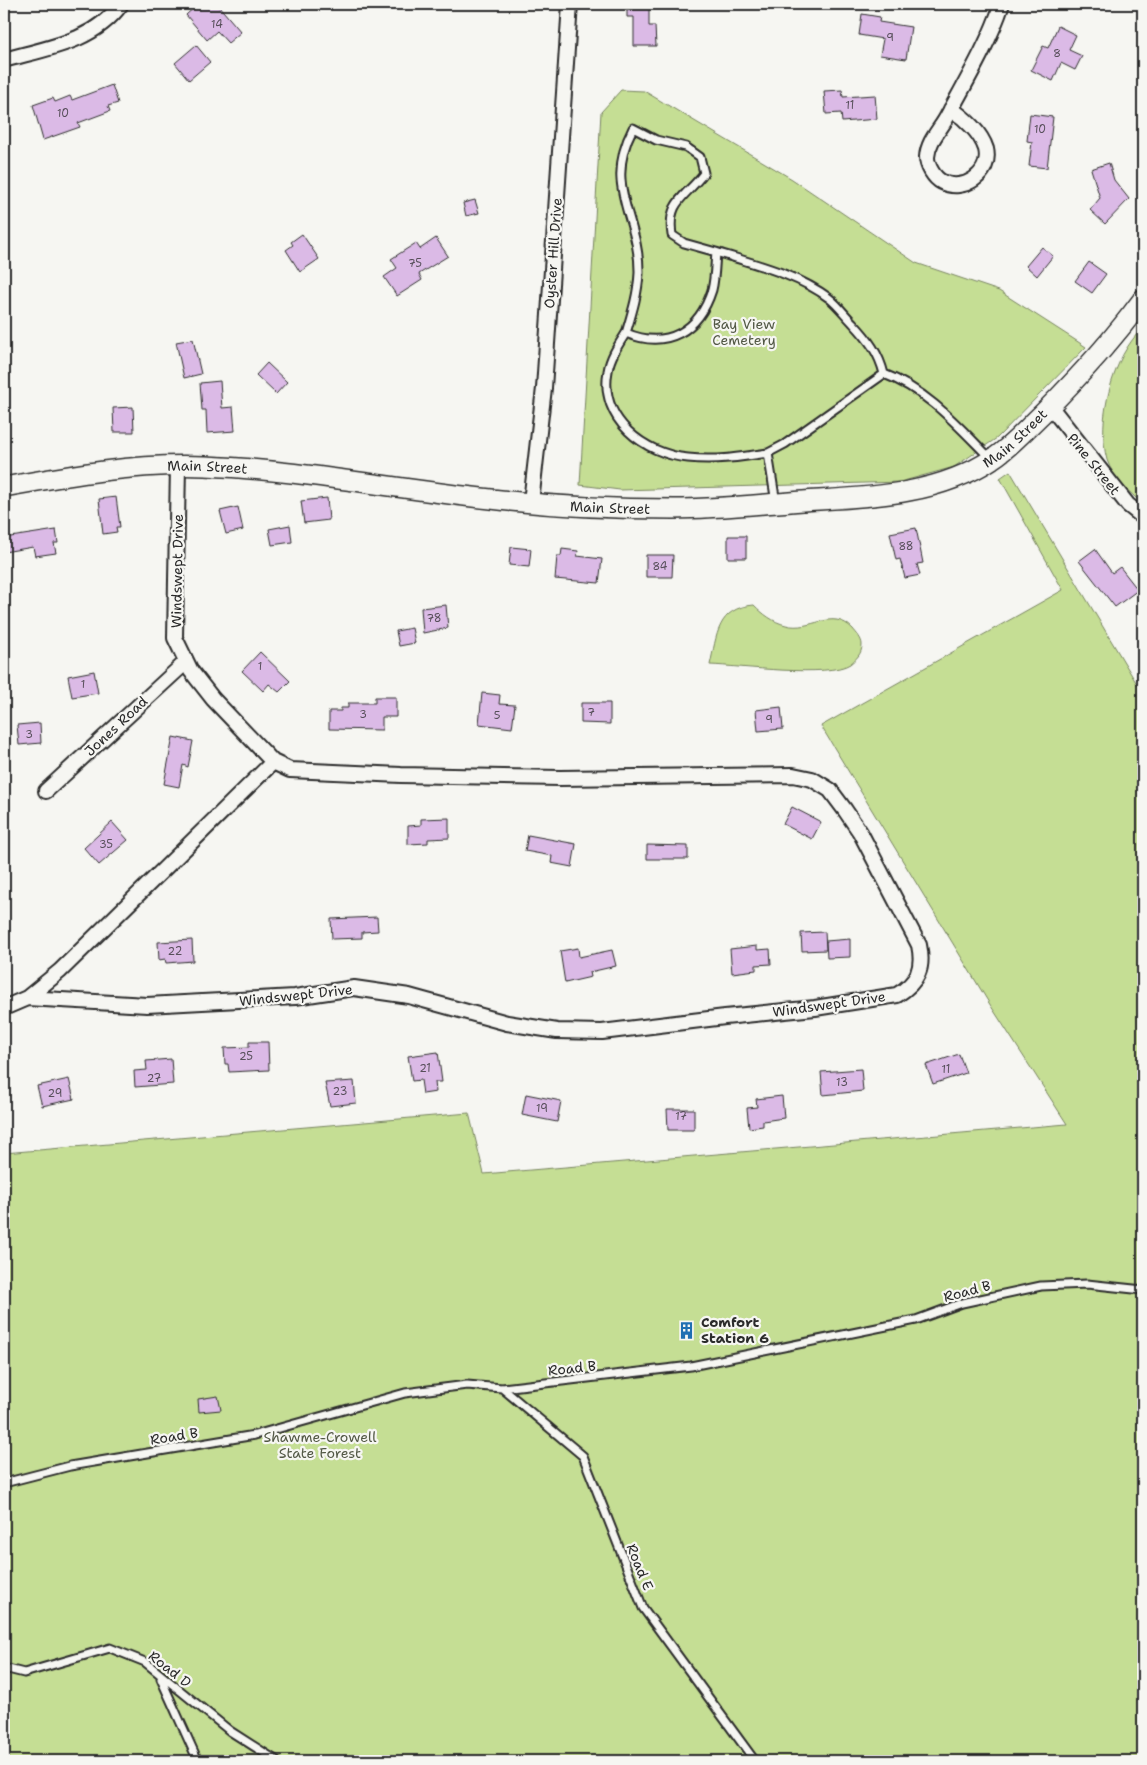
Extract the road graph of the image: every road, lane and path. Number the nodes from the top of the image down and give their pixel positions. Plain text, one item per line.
1 (121, 4) edge
2 (570, 4) edge
3 (1002, 4) edge
4 (4, 60) edge
5 (951, 110) junction
6 (716, 252) junction
7 (1143, 299) edge
8 (626, 333) junction
9 (884, 374) junction
10 (1050, 406) junction
11 (768, 453) junction
12 (992, 460) junction
13 (178, 466) junction
14 (4, 487) edge
15 (531, 502) junction
16 (776, 503) junction
17 (1143, 517) edge
18 (186, 662) junction
19 (273, 762) junction
20 (46, 791) dead end
21 (26, 998) junction
22 (4, 1007) edge
23 (1143, 1290) edge
24 (502, 1388) junction
25 (4, 1482) edge
26 (4, 1668) edge
27 (160, 1677) junction
28 (198, 1761) edge
29 (277, 1761) edge
30 (755, 1761) edge

1 - 4 street
2 - 15 street, Oyster Hill Drive
3 - 5 street
5 - 5 street
6 - 8 lane
6 - 8 lane
6 - 9 lane
7 - 10 main road, Main Street
8 - 11 lane
9 - 11 lane
9 - 12 lane
10 - 12 main road, Main Street
10 - 17 street, Pine Street
11 - 16 lane
12 - 16 main road, Main Street
13 - 14 main road, Main Street
13 - 15 main road, Main Street
13 - 18 street, Windswept Drive
15 - 16 main road, Main Street
18 - 19 street, Windswept Drive
18 - 20 street, Jones Road
19 - 21 street, Windswept Drive
19 - 21 street, Windswept Drive
21 - 22 street, Windswept Drive
23 - 24 lane, Road B
24 - 25 lane, Road B
24 - 30 lane, Road E
26 - 27 lane, Road D
27 - 28 lane
27 - 29 lane, Road D

